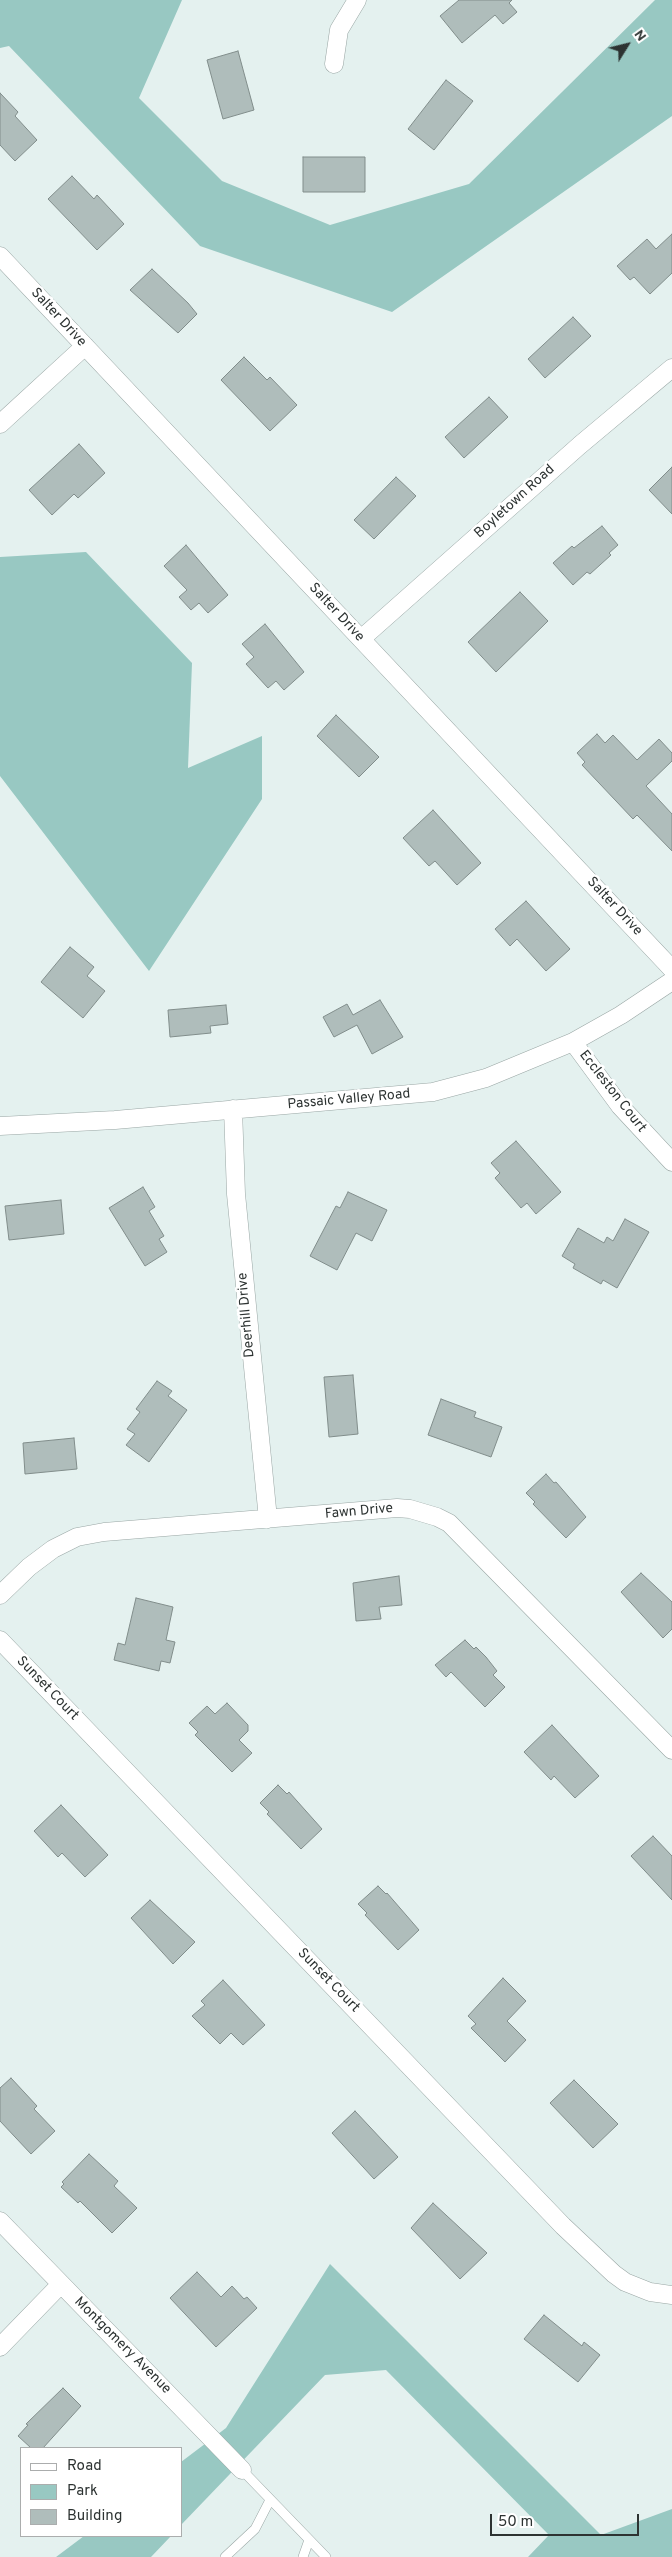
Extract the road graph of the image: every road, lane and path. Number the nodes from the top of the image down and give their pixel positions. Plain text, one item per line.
1 (357, 0) edge
2 (334, 64) dead end
3 (0, 256) edge
4 (84, 346) junction
5 (672, 368) edge
6 (0, 424) edge
7 (361, 639) junction
8 (672, 969) edge
9 (672, 982) edge
10 (573, 1042) junction
11 (232, 1109) junction
12 (0, 1126) edge
13 (672, 1162) edge
14 (268, 1520) junction
15 (0, 1595) edge
16 (0, 1640) edge
17 (672, 1750) edge
18 (0, 2221) edge
19 (61, 2284) junction
20 (672, 2295) edge
21 (0, 2347) edge
22 (242, 2470) joint
23 (270, 2500) junction
24 (309, 2540) junction
25 (225, 2557) edge
26 (303, 2557) edge
27 (326, 2557) edge

1 - 2 street
3 - 4 street, Salter Drive
4 - 6 street
4 - 7 street, Salter Drive
5 - 7 street, Boyletown Road
7 - 8 street, Salter Drive
9 - 10 street, Passaic Valley Road
10 - 11 street, Passaic Valley Road
10 - 13 street, Eccleston Court
11 - 12 street, Passaic Valley Road
11 - 14 street, Deerhill Drive
14 - 15 street, Fawn Drive
14 - 17 street, Fawn Drive
16 - 20 street, Sunset Court
18 - 19 street, Montgomery Avenue
19 - 21 street
19 - 22 street, Montgomery Avenue
22 - 23 lane
23 - 24 lane
23 - 25 lane
24 - 26 lane
24 - 27 lane

